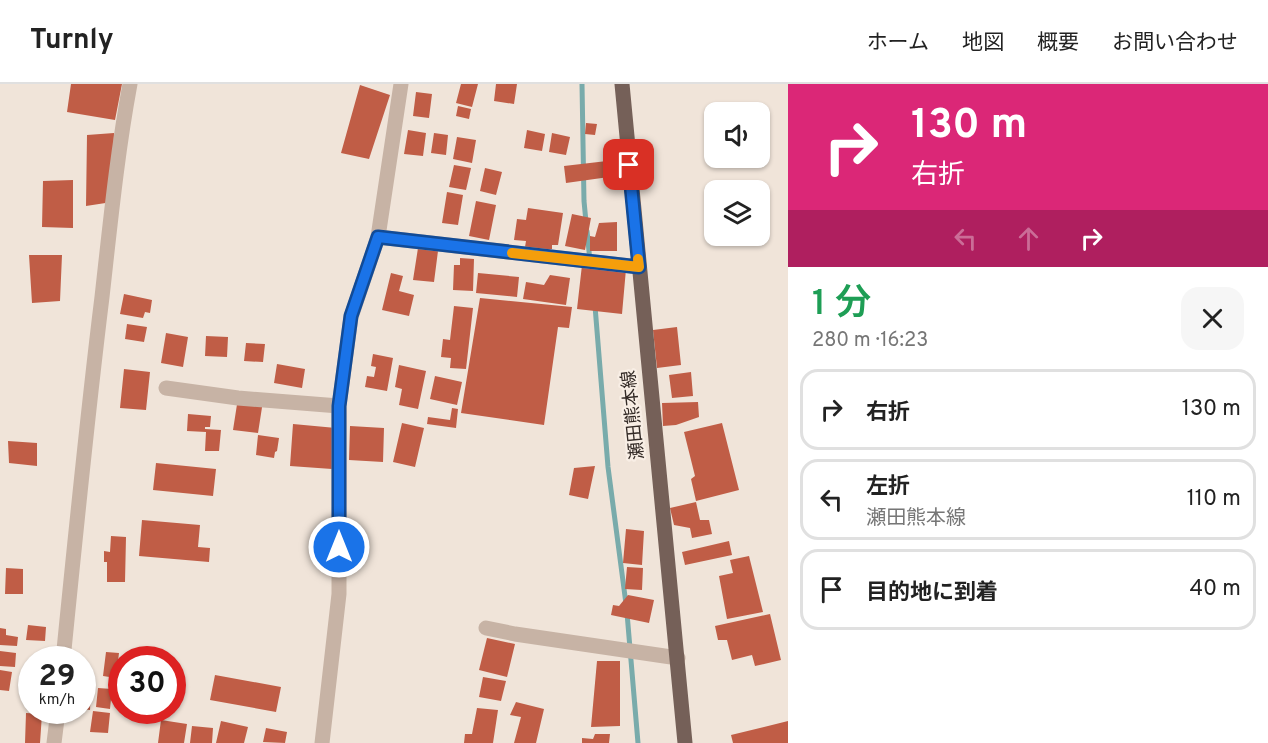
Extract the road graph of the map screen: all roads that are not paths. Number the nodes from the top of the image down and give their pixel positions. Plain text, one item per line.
1 (130, 84) edge
2 (401, 84) edge
3 (622, 84) edge
4 (378, 237) junction
5 (639, 267) junction
6 (166, 388) dead end
7 (339, 406) junction
8 (486, 628) dead end
9 (64, 646) edge
10 (678, 658) junction
11 (56, 724) edge
12 (54, 743) edge
13 (322, 743) edge
14 (685, 743) edge

1 - 9 street
2 - 4 street
3 - 5 main road, 瀬田熊本線
4 - 5 street
4 - 7 street
5 - 10 main road, 瀬田熊本線
6 - 7 street
7 - 13 street
8 - 10 street
10 - 14 main road, 瀬田熊本線
11 - 12 street

